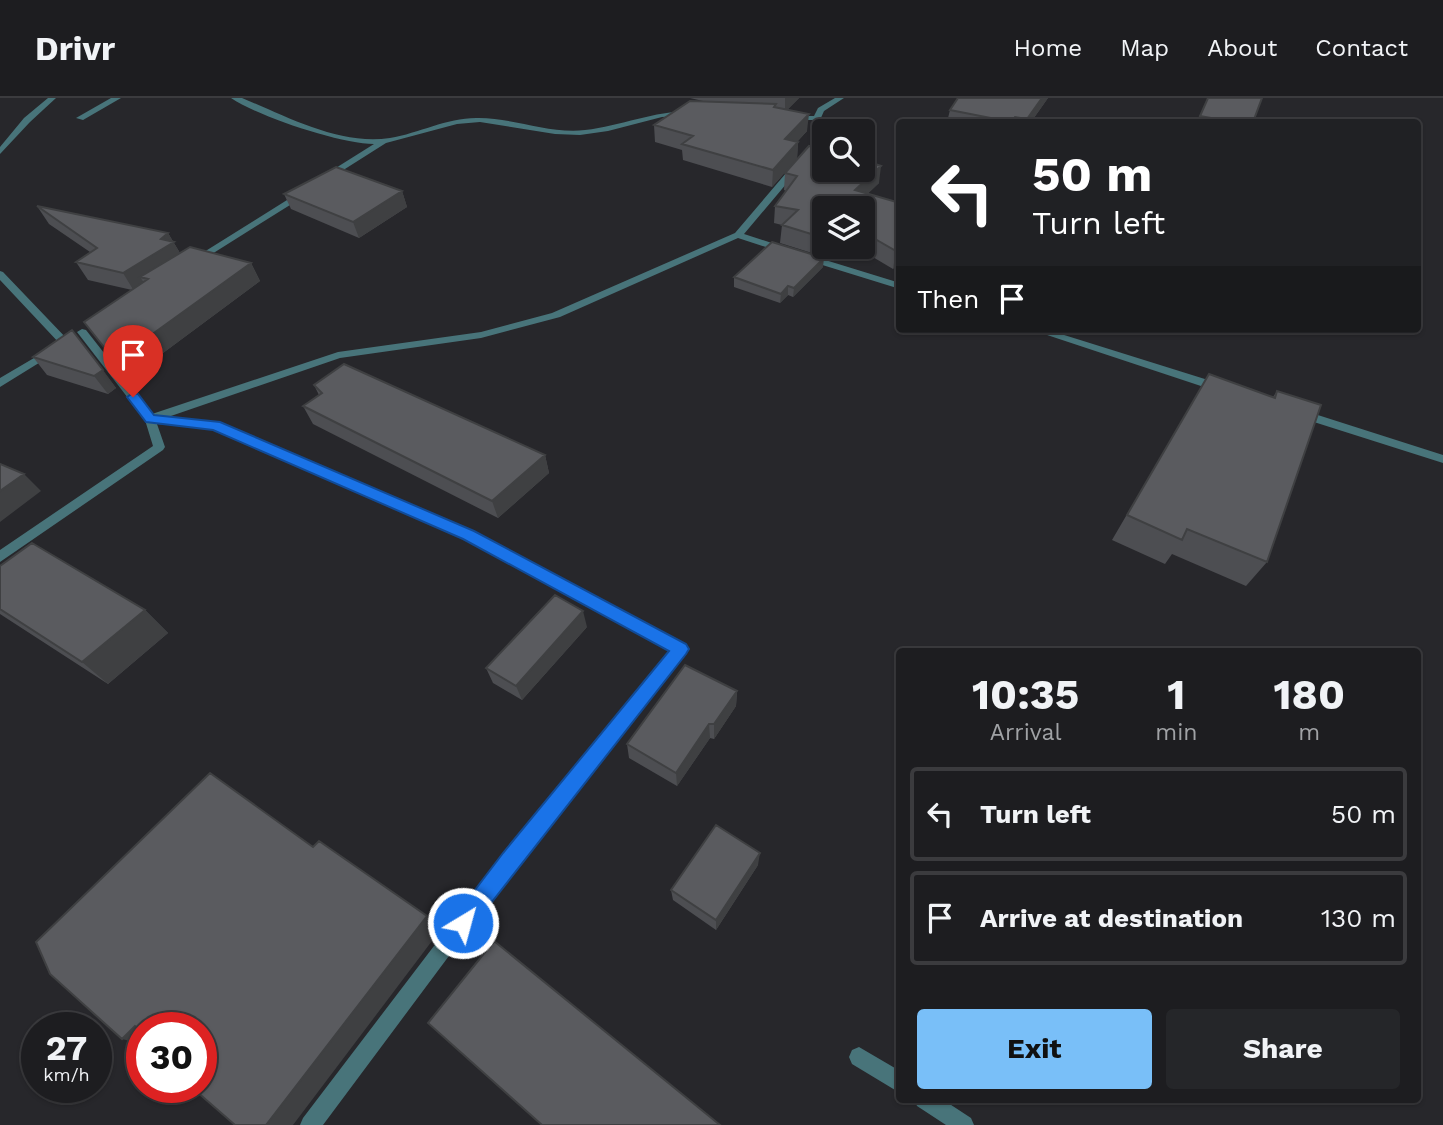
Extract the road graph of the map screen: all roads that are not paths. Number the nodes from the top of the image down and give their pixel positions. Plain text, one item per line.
1 (52, 98) edge
2 (117, 98) edge
3 (235, 98) edge
4 (840, 98) edge
5 (704, 114) edge
6 (80, 118) dead end
7 (782, 118) edge
8 (817, 118) joint
9 (384, 142) junction
10 (812, 147) edge
11 (0, 152) edge
12 (738, 235) junction
13 (187, 266) edge
14 (0, 274) edge
15 (896, 285) edge
16 (1047, 333) edge
17 (65, 343) junction
18 (0, 383) edge
19 (1232, 392) edge
20 (1285, 408) edge
21 (150, 419) junction
22 (1443, 459) edge
23 (0, 557) edge
24 (859, 1057) dead end
25 (896, 1080) edge
26 (930, 1103) edge
27 (310, 1125) edge
28 (964, 1125) edge

1 - 11 street
2 - 6 street
3 - 9 street
4 - 8 street
5 - 9 street
7 - 8 street
9 - 13 street
10 - 12 street
12 - 15 street
12 - 21 street
14 - 17 street
16 - 19 street
17 - 18 street
17 - 21 street
20 - 22 street
21 - 23 street
21 - 27 street
24 - 25 street
26 - 28 street

